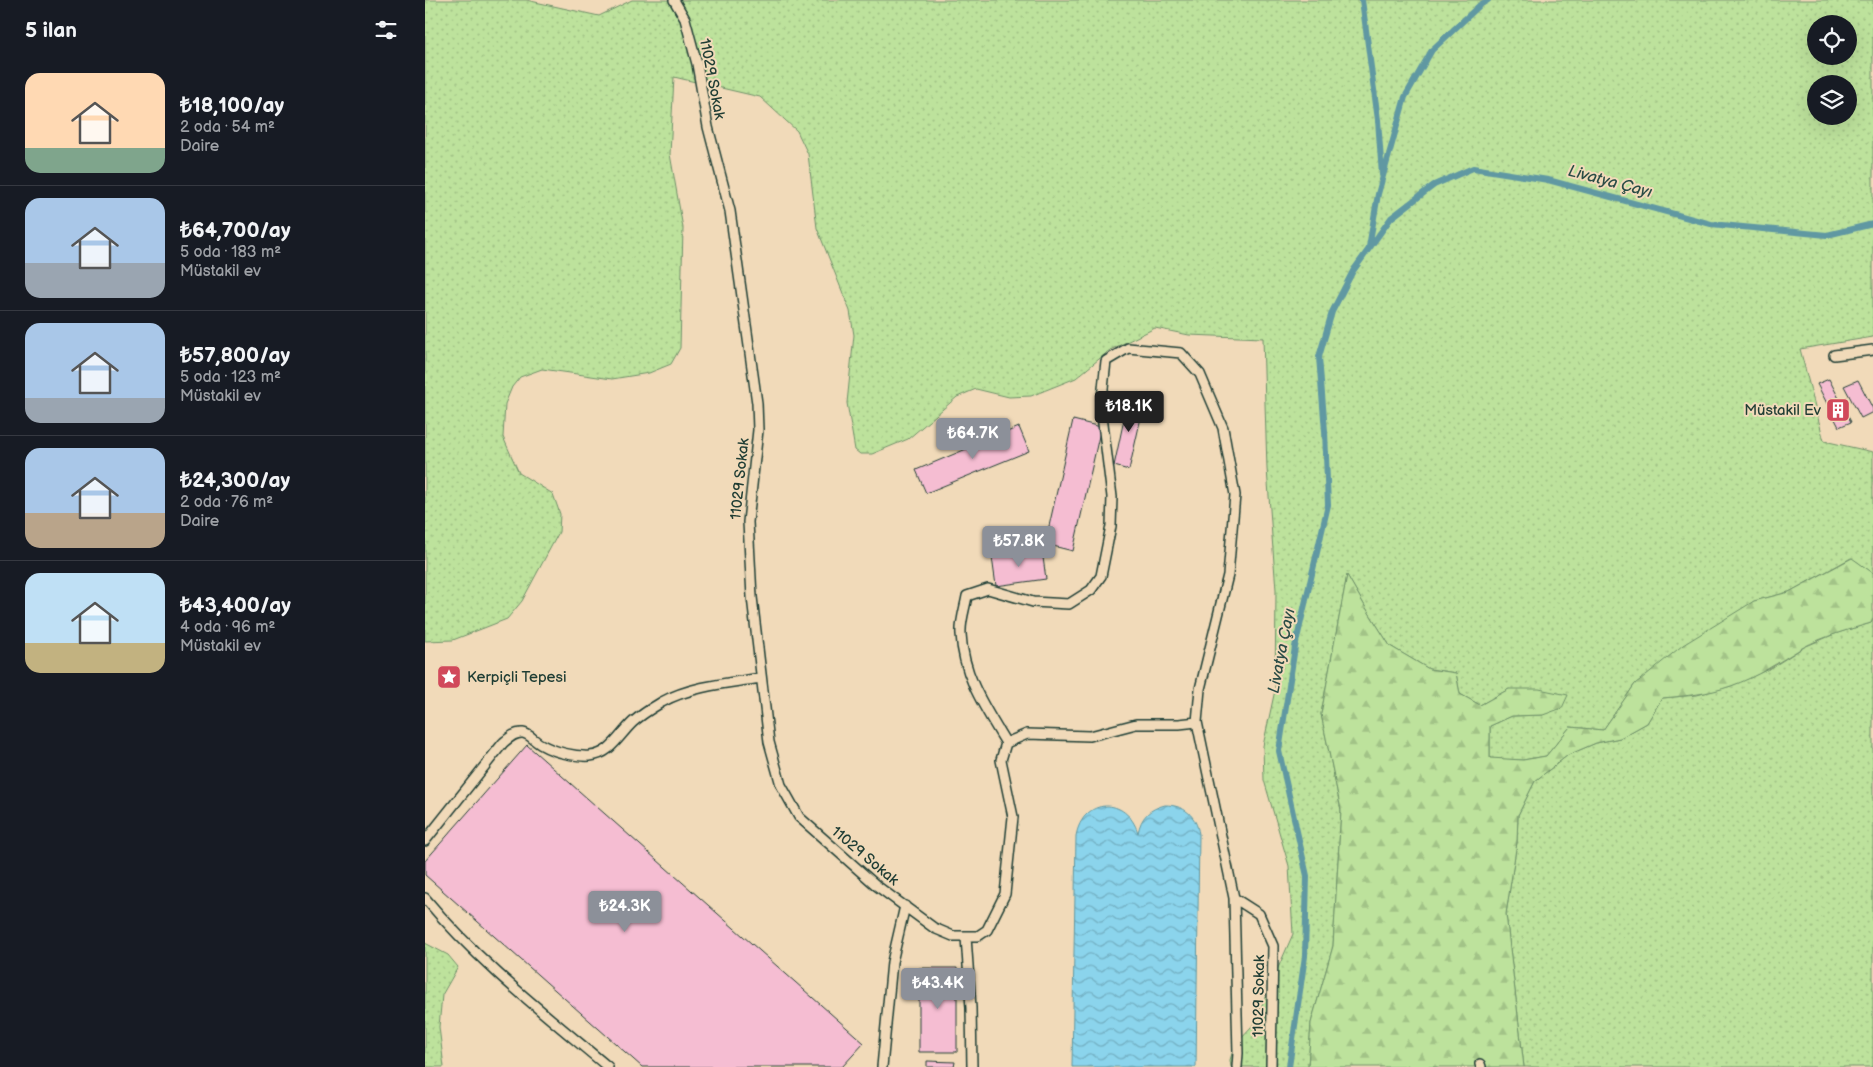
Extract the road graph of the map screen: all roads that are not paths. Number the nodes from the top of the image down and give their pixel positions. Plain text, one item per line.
1 (673, 0) edge
2 (1873, 350) edge
3 (1834, 355) dead end
4 (761, 678) junction
5 (1197, 722) junction
6 (1006, 743) junction
7 (425, 841) edge
8 (425, 898) edge
9 (1234, 898) junction
10 (905, 906) junction
11 (966, 937) junction
12 (608, 1067) edge
13 (882, 1067) edge
14 (971, 1067) edge
15 (1237, 1067) edge
16 (1271, 1067) edge

1 - 4 lane, 11029 Sokak
2 - 3 lane
4 - 7 lane
4 - 10 lane, 11029 Sokak
5 - 6 lane
5 - 6 lane
5 - 9 lane
6 - 11 lane
8 - 12 lane
9 - 15 lane
9 - 16 lane, 11029 Sokak
10 - 11 lane, 11029 Sokak
10 - 13 lane
11 - 14 lane

